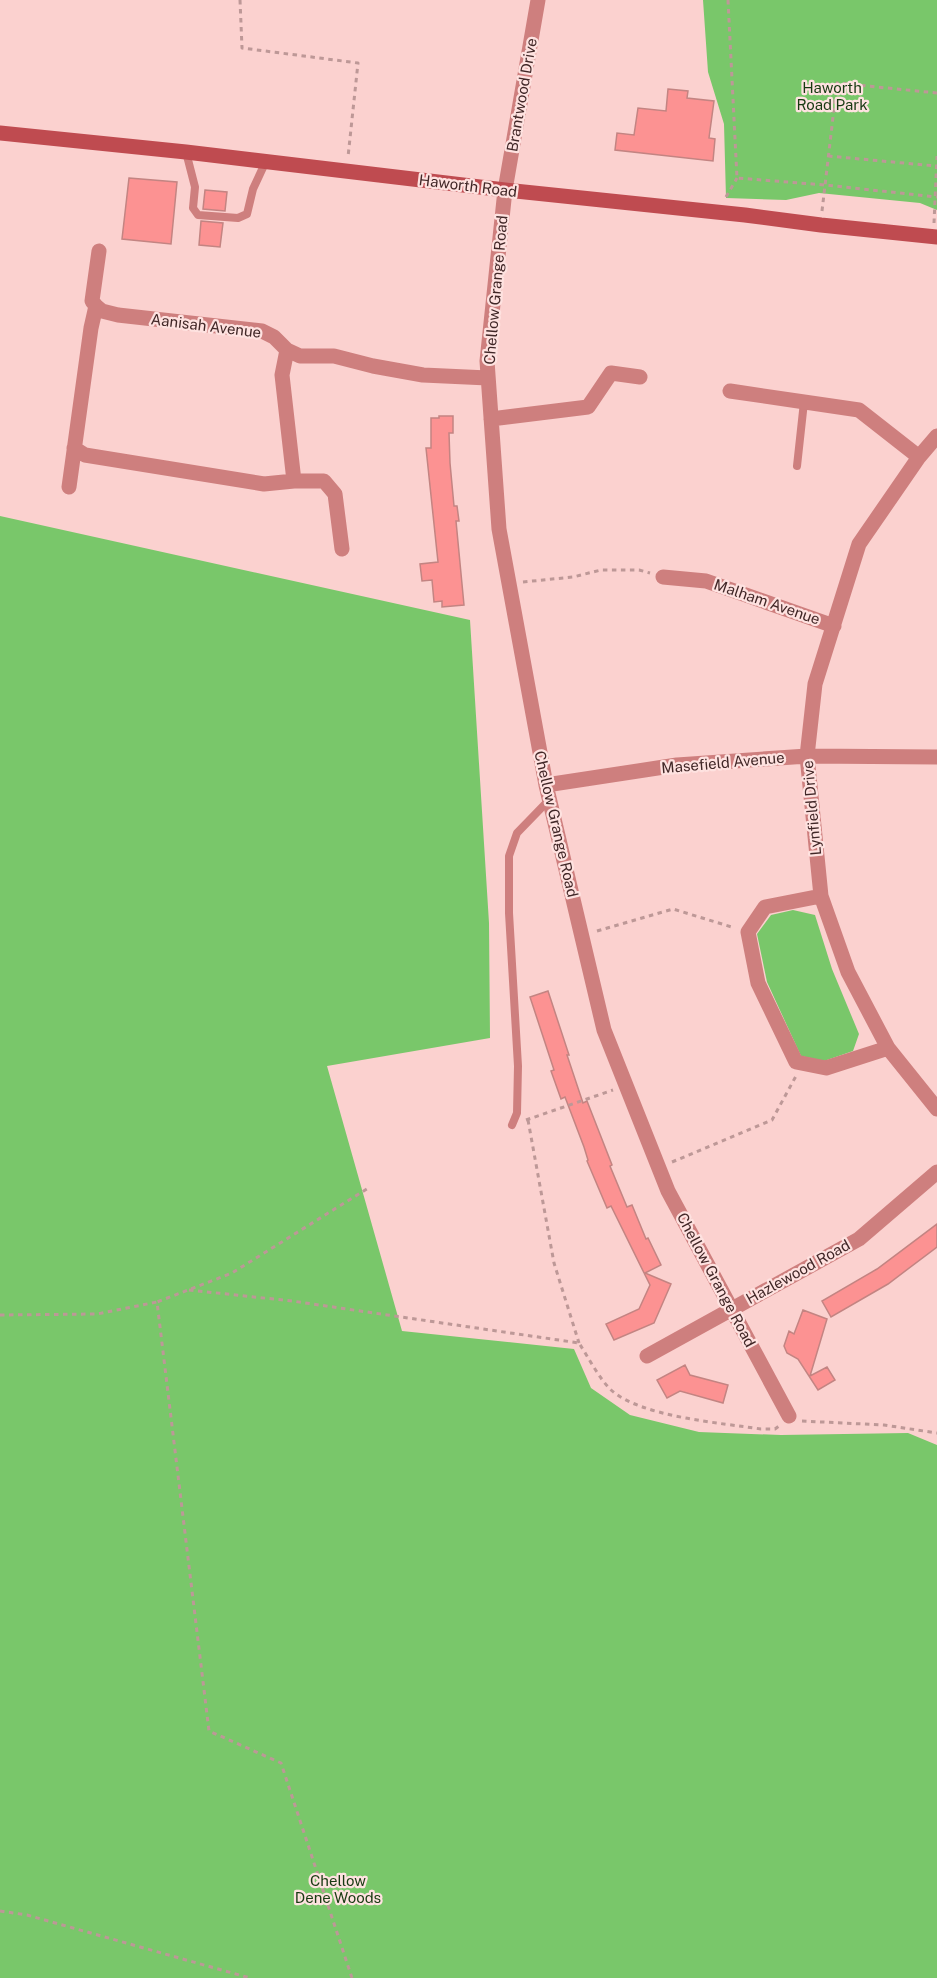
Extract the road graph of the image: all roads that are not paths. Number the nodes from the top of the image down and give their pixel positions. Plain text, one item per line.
1 (538, 0) edge
2 (0, 133) edge
3 (186, 152) junction
4 (266, 161) junction
5 (505, 190) junction
6 (936, 237) edge
7 (99, 251) dead end
8 (96, 306) junction
9 (287, 350) junction
10 (640, 376) dead end
11 (488, 378) junction
12 (730, 391) dead end
13 (804, 402) junction
14 (491, 418) junction
15 (937, 436) edge
16 (74, 448) junction
17 (919, 457) junction
18 (797, 466) dead end
19 (294, 481) junction
20 (69, 488) dead end
21 (342, 549) dead end
22 (663, 577) road end
23 (834, 626) junction
24 (807, 756) junction
25 (937, 758) edge
26 (548, 792) junction
27 (821, 896) junction
28 (888, 1048) junction
29 (937, 1109) edge
30 (512, 1125) road end
31 (937, 1172) edge
32 (732, 1308) junction
33 (647, 1356) dead end
34 (789, 1416) road end

1 - 5 street, Brantwood Drive
2 - 3 main road, Haworth Road
3 - 4 main road, Haworth Road
3 - 4 lane
4 - 5 main road, Haworth Road
5 - 6 main road, Haworth Road
5 - 11 street, Chellow Grange Road
7 - 8 street
8 - 9 street, Aanisah Avenue
8 - 16 street
9 - 11 street, Aanisah Avenue
9 - 19 street
10 - 14 street
11 - 14 street, Chellow Grange Road
12 - 13 street
13 - 17 street
13 - 18 lane
14 - 26 street, Chellow Grange Road
15 - 17 street, Lynfield Drive
16 - 19 street
16 - 20 street
17 - 23 street, Lynfield Drive
19 - 21 street
22 - 23 street, Malham Avenue
23 - 24 street, Lynfield Drive
24 - 25 street, Masefield Avenue
24 - 26 street, Masefield Avenue
24 - 27 street, Lynfield Drive
26 - 30 lane
26 - 32 street, Chellow Grange Road
27 - 28 street, Lynfield Drive
27 - 28 street
28 - 29 street, Lynfield Drive
31 - 32 street, Hazlewood Road
32 - 33 street, Hazlewood Road
32 - 34 street, Chellow Grange Road

